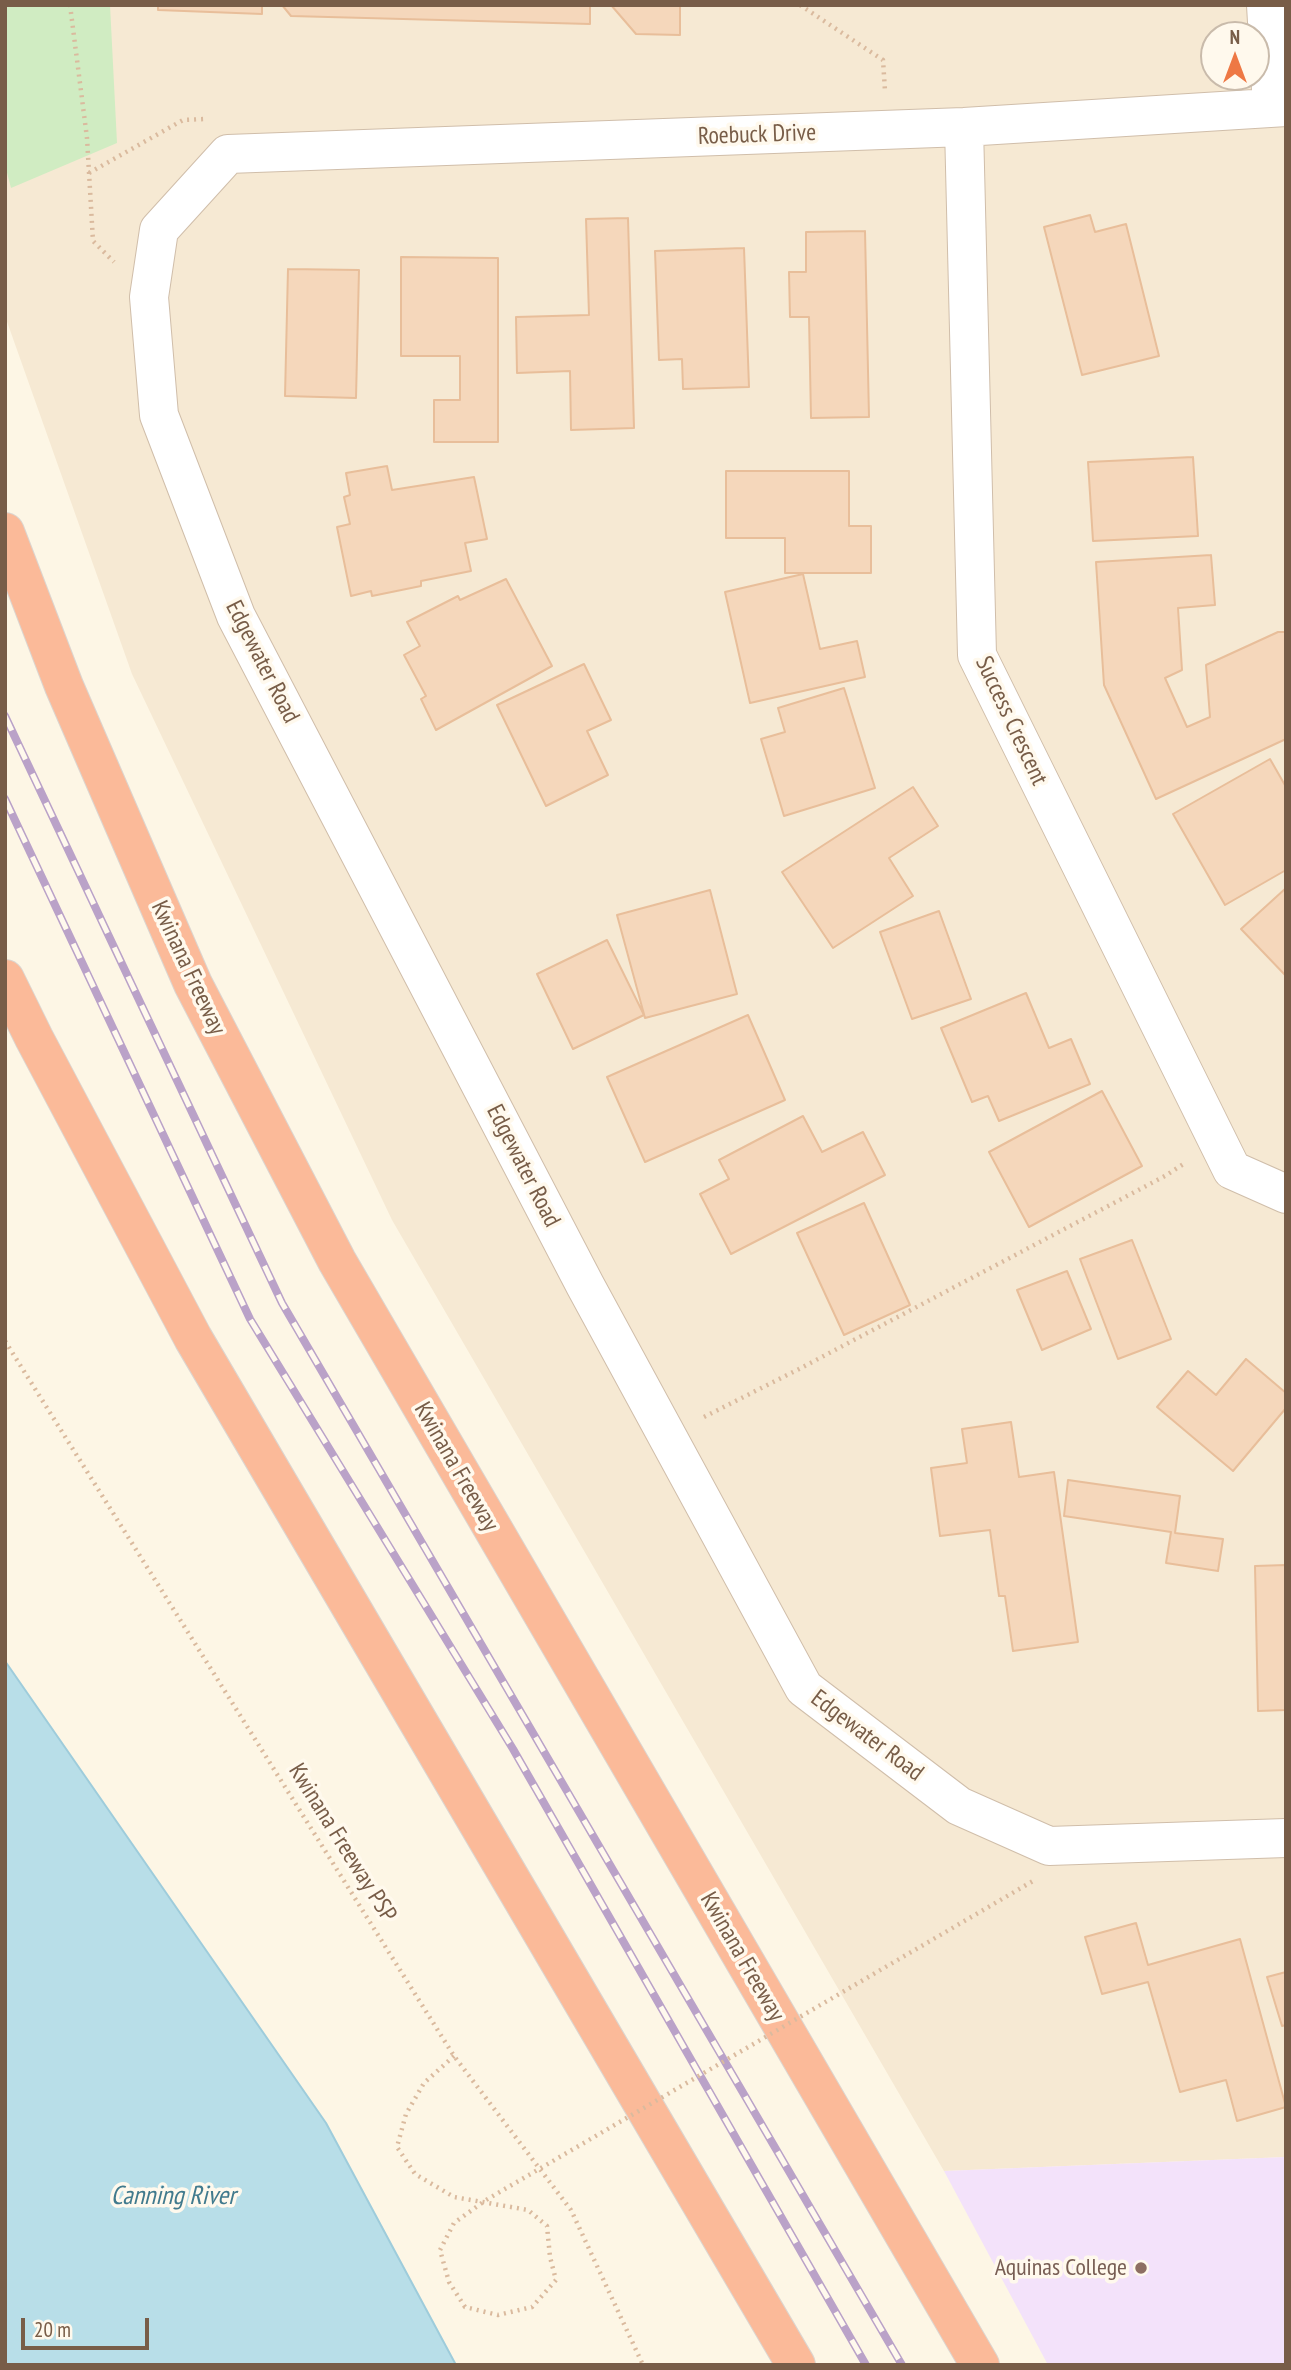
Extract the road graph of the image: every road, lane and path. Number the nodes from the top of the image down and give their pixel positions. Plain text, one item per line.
1 (70, 5) edge
2 (800, 5) edge
3 (1266, 5) edge
4 (1279, 107) edge
5 (964, 127) junction
6 (888, 130) junction
7 (228, 154) joint
8 (149, 297) junction
9 (5, 532) edge
10 (5, 979) edge
11 (1165, 1176) dead end
12 (1286, 1194) edge
13 (5, 1341) edge
14 (716, 1411) dead end
15 (1286, 1838) edge
16 (1033, 1881) dead end
17 (454, 2056) junction
18 (643, 2365) edge
19 (796, 2365) edge
20 (980, 2365) edge

1 - 8 path
2 - 6 path
3 - 4 street
4 - 5 street, Roebuck Drive
5 - 6 street, Roebuck Drive
5 - 12 street, Success Crescent
6 - 7 street, Roebuck Drive
7 - 8 street, Edgewater Road
8 - 15 street, Edgewater Road
9 - 20 highway, Kwinana Freeway
10 - 19 highway
11 - 14 path
13 - 17 path, Kwinana Freeway PSP
16 - 17 path, bridge
17 - 18 path, Kwinana Freeway PSP

